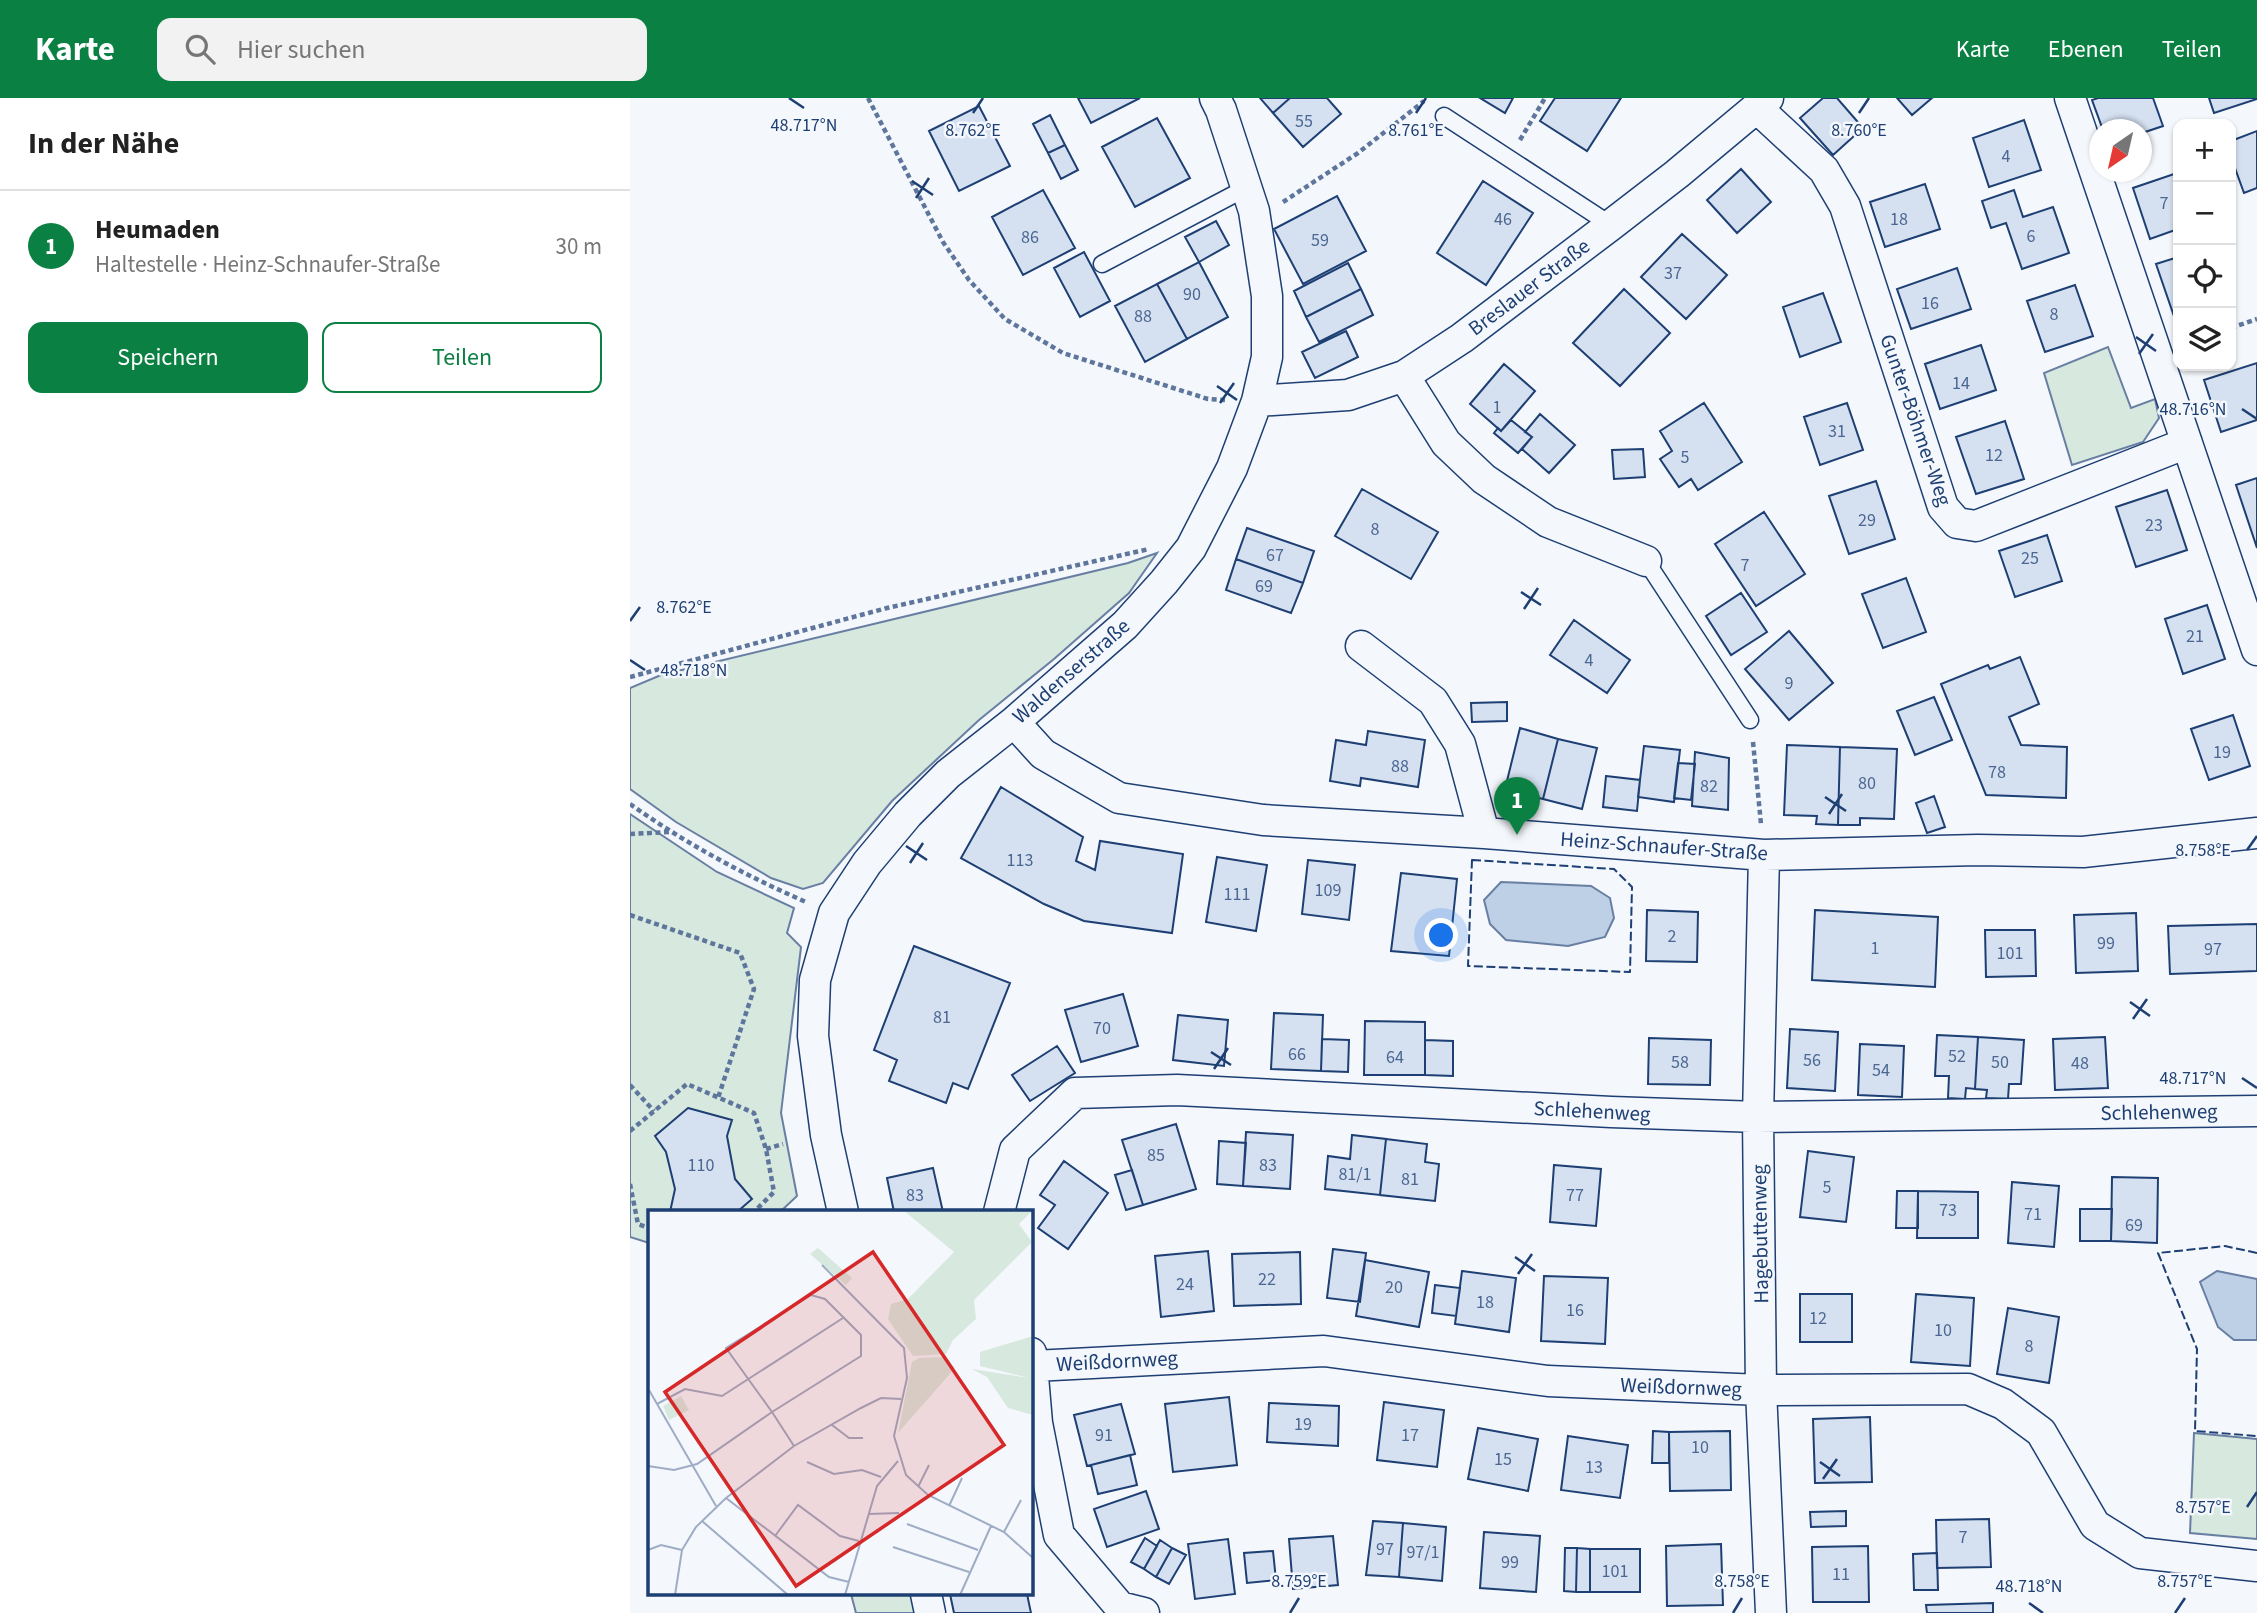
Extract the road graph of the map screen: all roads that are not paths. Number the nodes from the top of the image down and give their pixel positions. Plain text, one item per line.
1 (1215, 98) edge
2 (2070, 98) edge
3 (1763, 103) edge
4 (1444, 116) dead end
5 (1251, 199) junction
6 (1611, 225) junction
7 (1102, 264) dead end
8 (1404, 376) junction
9 (1257, 401) junction
10 (2187, 443) junction
11 (1646, 561) joint
12 (1362, 646) dead end
13 (2257, 650) edge
14 (1750, 720) road end
15 (1014, 722) junction
16 (1484, 832) junction
17 (2257, 833) edge
18 (1764, 855) junction
19 (2257, 1111) edge
20 (1758, 1117) junction
21 (843, 1210) edge
22 (1000, 1210) edge
23 (1032, 1359) edge
24 (1762, 1390) junction
25 (2257, 1566) edge
26 (1144, 1613) edge
27 (1771, 1613) edge

1 - 5 street, Waldenserstraße
2 - 10 street
3 - 6 street, Breslauer Straße
3 - 10 street, Gunter-Böhmer-Weg
4 - 6 lane
5 - 7 lane
5 - 9 street, Waldenserstraße
6 - 8 street, Breslauer Straße
8 - 9 street, Breslauer Straße
8 - 11 street
9 - 15 street, Waldenserstraße
10 - 13 street
11 - 14 lane
12 - 16 street
15 - 16 street, Heinz-Schnaufer-Straße
15 - 21 street, Waldenserstraße
16 - 18 street, Heinz-Schnaufer-Straße
17 - 18 street, Heinz-Schnaufer-Straße
18 - 20 street, Hagebuttenweg
19 - 20 street, Schlehenweg
20 - 22 street, Schlehenweg
20 - 24 street, Hagebuttenweg
23 - 24 street, Weißdornweg
23 - 26 street
24 - 25 street, Weißdornweg
24 - 27 street, Hagebuttenweg

